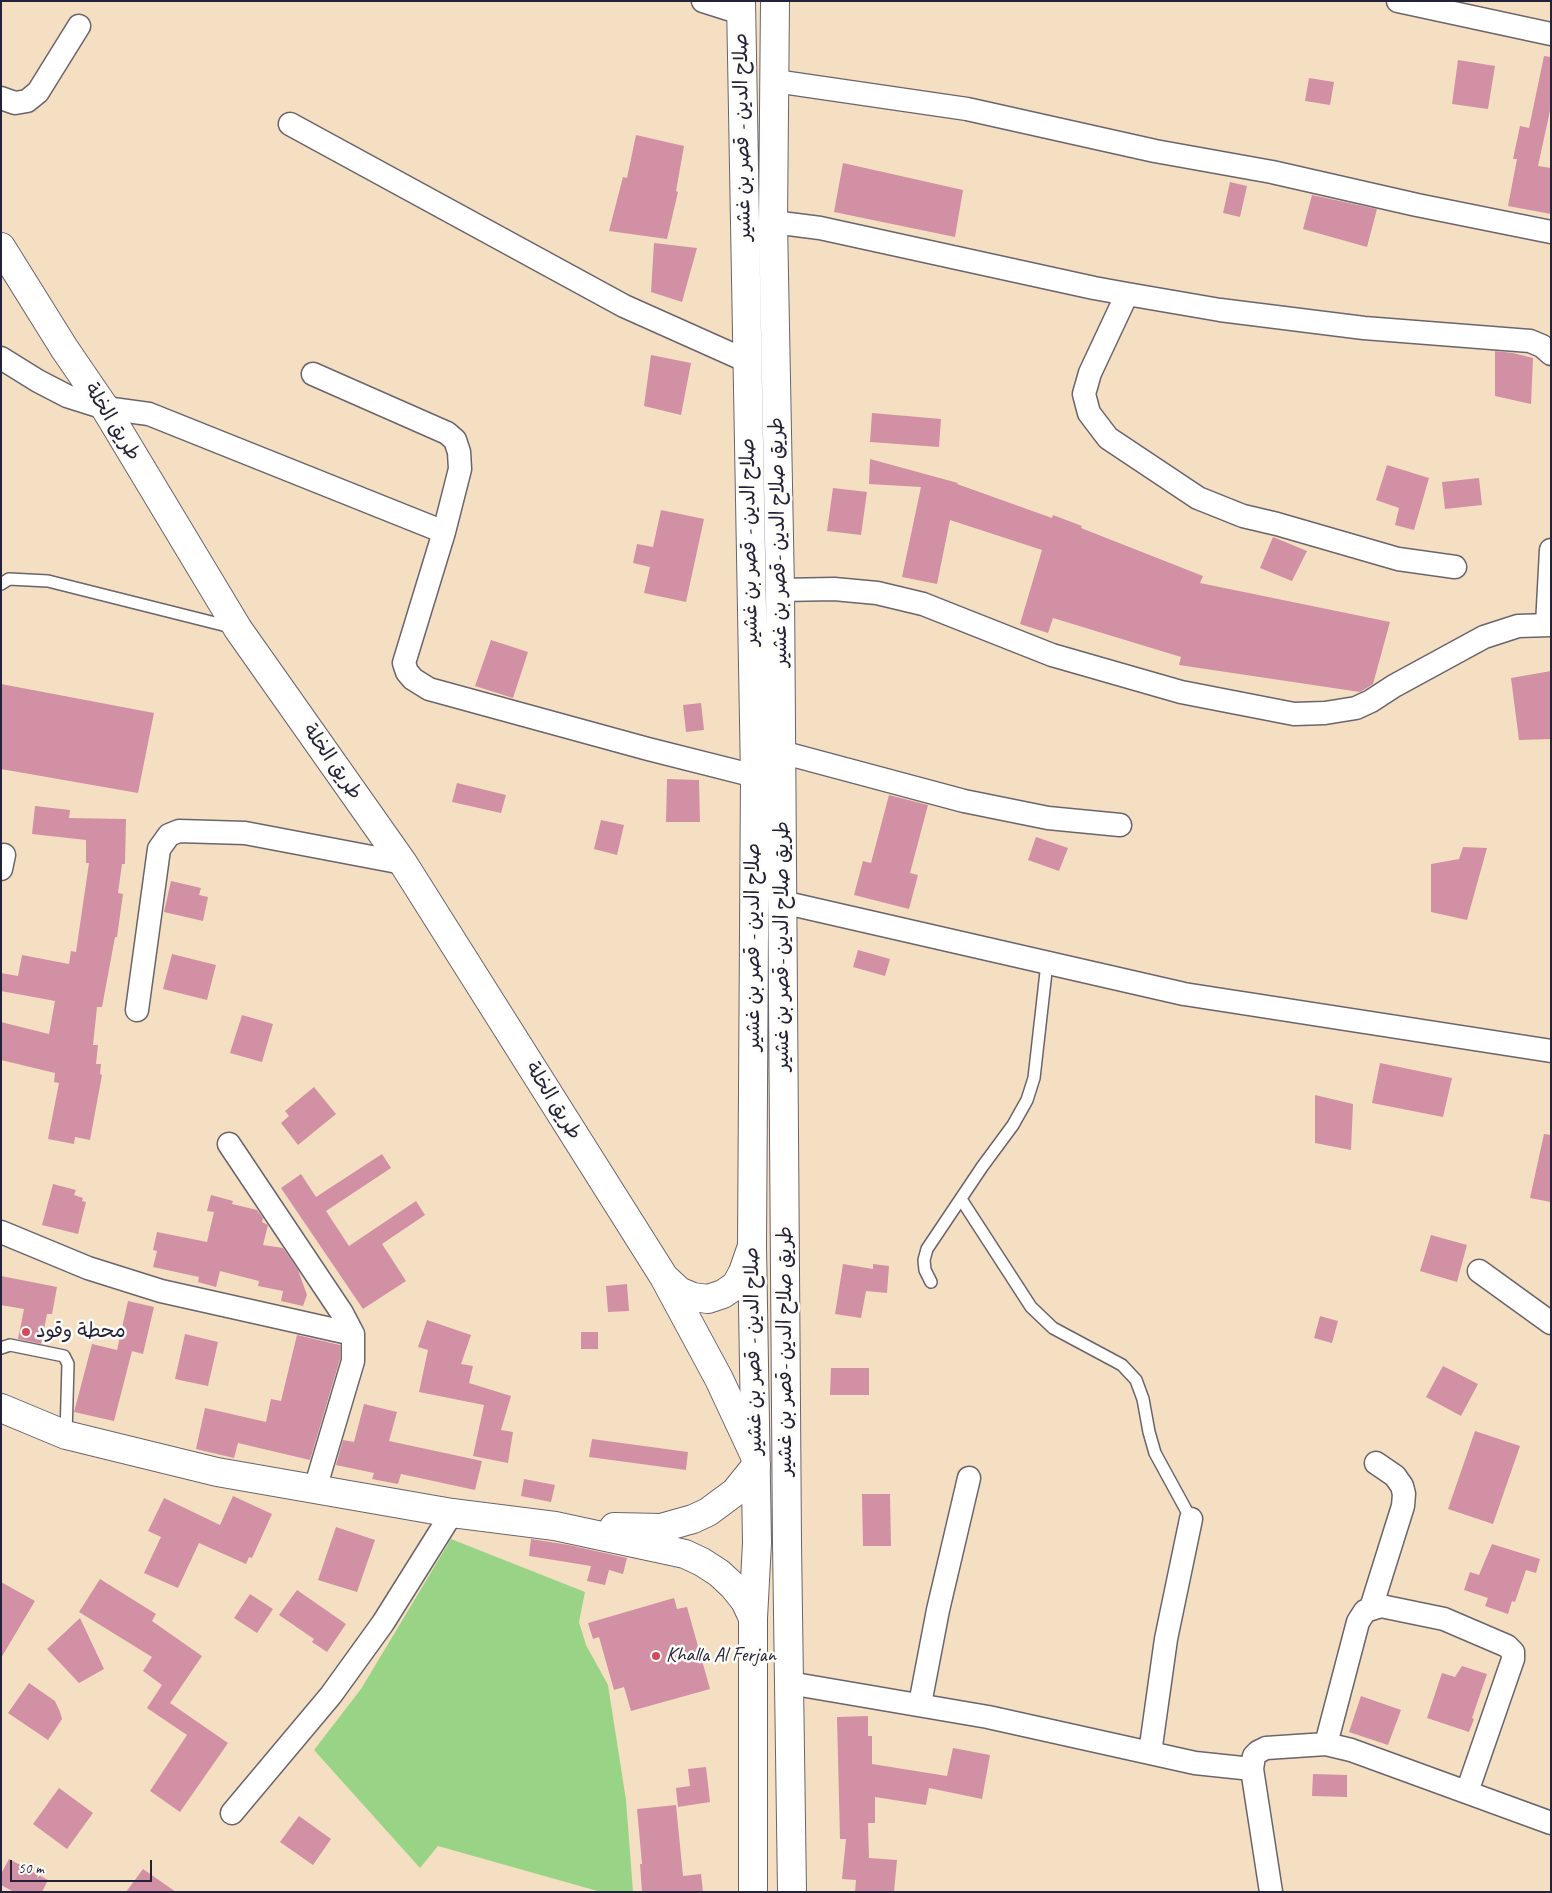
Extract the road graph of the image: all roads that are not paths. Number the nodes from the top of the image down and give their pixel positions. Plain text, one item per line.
1 (703, 1) edge
2 (775, 1) edge
3 (1398, 1) edge
4 (741, 7) edge
5 (79, 26) dead end
6 (1551, 33) edge
7 (775, 81) junction
8 (1, 98) edge
9 (290, 124) dead end
10 (773, 222) junction
11 (1551, 232) edge
12 (1, 247) edge
13 (1128, 294) junction
14 (1551, 354) edge
15 (1, 358) edge
16 (747, 361) junction
17 (313, 374) dead end
18 (105, 408) junction
19 (444, 532) junction
20 (1551, 550) edge
21 (1455, 567) dead end
22 (1, 584) edge
23 (780, 590) junction
24 (1549, 625) edge
25 (238, 629) junction
26 (782, 752) junction
27 (755, 776) junction
28 (1120, 825) dead end
29 (403, 863) junction
30 (782, 902) junction
31 (1047, 963) junction
32 (137, 1010) dead end
33 (1551, 1051) edge
34 (229, 1144) dead end
35 (961, 1199) junction
36 (1, 1232) edge
37 (752, 1246) junction
38 (1479, 1271) dead end
39 (664, 1277) junction
40 (931, 1282) dead end
41 (1551, 1323) edge
42 (353, 1334) junction
43 (1, 1348) edge
44 (1, 1408) edge
45 (66, 1435) junction
46 (755, 1460) junction
47 (1376, 1463) dead end
48 (969, 1478) dead end
49 (315, 1489) junction
50 (452, 1512) junction
51 (1191, 1519) joint
52 (555, 1526) junction
53 (1371, 1608) junction
54 (753, 1618) junction
55 (789, 1683) junction
56 (920, 1704) junction
57 (1326, 1744) junction
58 (1150, 1753) junction
59 (1252, 1769) junction
60 (1467, 1792) junction
61 (232, 1813) dead end
62 (1551, 1823) edge
63 (753, 1892) edge
64 (792, 1892) edge
65 (1271, 1892) edge

1 - 4 street
2 - 7 main road, طريق صلاح الدين -قصر بن غشير
3 - 6 street
4 - 16 main road, صلاح الدين - قصر بن غشير
5 - 8 street
7 - 10 main road, طريق صلاح الدين -قصر بن غشير
7 - 11 street
9 - 16 street
10 - 13 street
10 - 23 main road, طريق صلاح الدين -قصر بن غشير
12 - 18 main road, طريق الخلة
13 - 14 street
13 - 21 street
15 - 18 street
16 - 27 main road, صلاح الدين - قصر بن غشير
17 - 19 street
18 - 19 street
18 - 25 main road, طريق الخلة
19 - 27 street
20 - 24 street
22 - 25 lane
23 - 24 street
23 - 26 main road, طريق صلاح الدين -قصر بن غشير
25 - 29 main road, طريق الخلة
26 - 28 street
26 - 30 main road, طريق صلاح الدين -قصر بن غشير
27 - 37 main road, صلاح الدين - قصر بن غشير
29 - 32 street
29 - 39 main road, طريق الخلة
30 - 31 street
30 - 55 main road, طريق صلاح الدين -قصر بن غشير
31 - 33 street
31 - 35 lane
34 - 42 street
35 - 40 lane
35 - 51 lane
36 - 42 street
37 - 39 main road, طريق الخلة
37 - 46 main road, صلاح الدين - قصر بن غشير
38 - 41 street
39 - 46 main road, طريق الخلة
42 - 49 street
43 - 45 lane
44 - 45 main road
45 - 49 main road
46 - 52 main road
46 - 54 main road, صلاح الدين - قصر بن غشير
47 - 53 street
48 - 56 street
49 - 50 main road
50 - 52 main road
50 - 61 street
51 - 58 street
52 - 54 main road
53 - 57 street
53 - 60 street
54 - 63 main road, صلاح الدين - قصر بن غشير
55 - 56 street
55 - 64 main road, طريق صلاح الدين -قصر بن غشير
56 - 58 street
57 - 59 street
57 - 60 street
58 - 59 street
59 - 65 street
60 - 62 street

